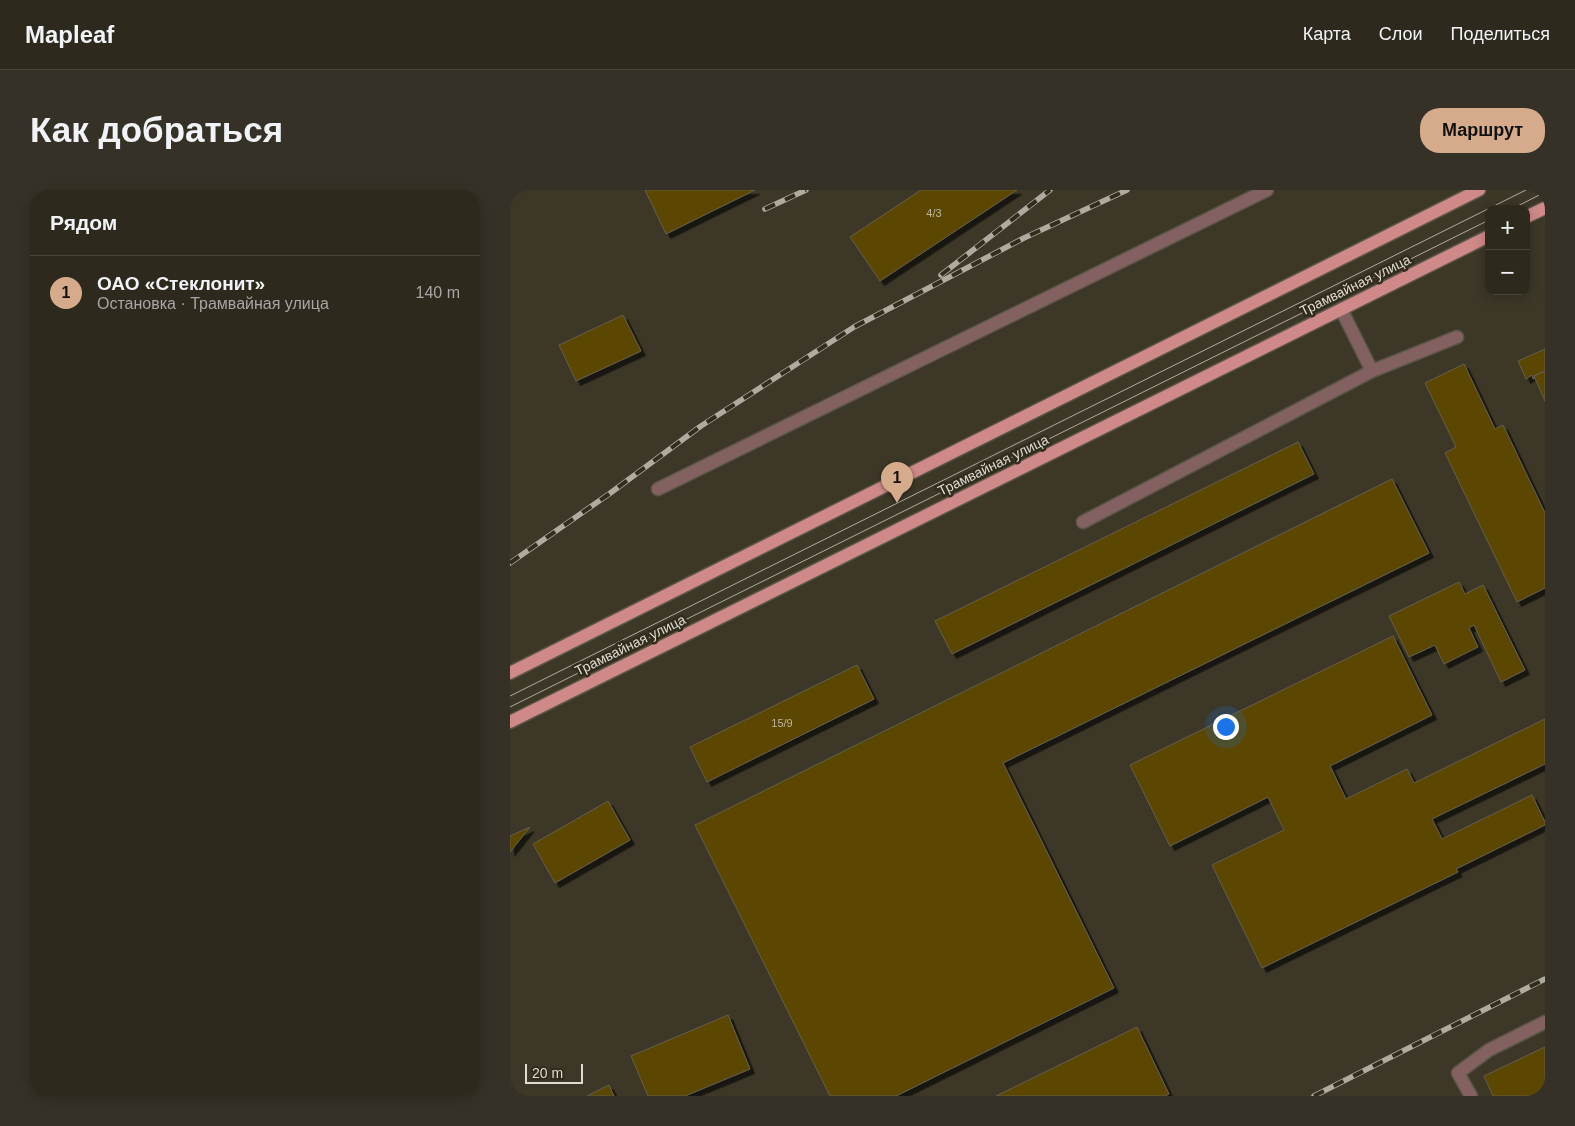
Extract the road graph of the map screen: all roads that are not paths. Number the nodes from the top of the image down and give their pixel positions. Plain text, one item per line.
1 (1267, 190) edge
2 (1479, 190) edge
3 (1545, 208) edge
4 (1530, 215) edge
5 (1485, 238) edge
6 (1340, 309) junction
7 (1457, 337) dead end
8 (1372, 371) junction
9 (658, 489) dead end
10 (1083, 522) dead end
11 (510, 673) edge
12 (510, 722) edge
13 (1545, 1022) edge
14 (1471, 1096) edge

1 - 9 lane
2 - 11 main road, Трамвайная улица
3 - 4 main road
5 - 6 main road, Трамвайная улица
6 - 8 lane
6 - 12 main road, Трамвайная улица
7 - 8 lane
8 - 10 lane
13 - 14 lane

